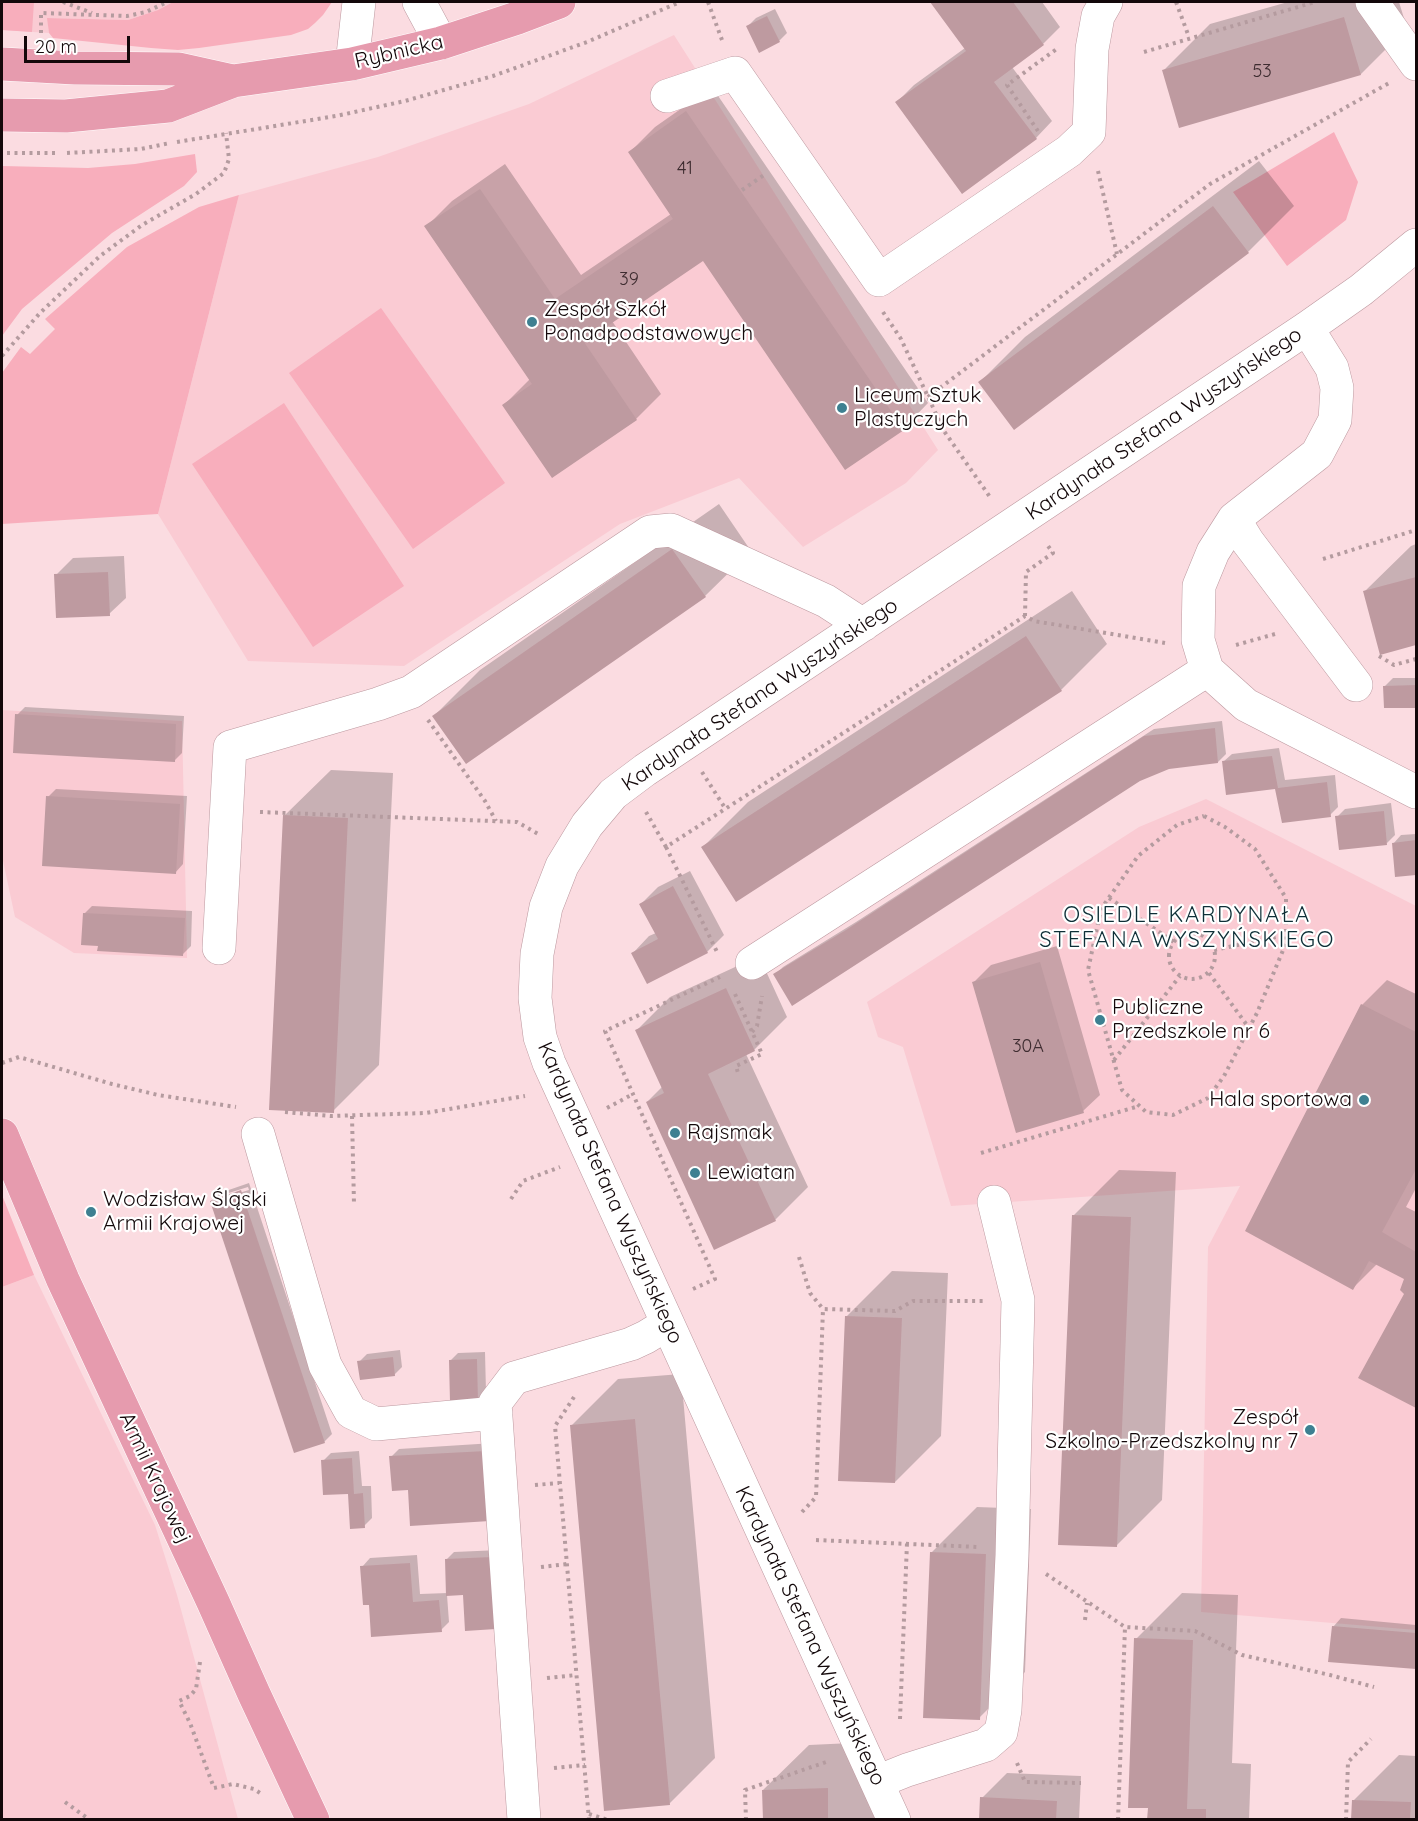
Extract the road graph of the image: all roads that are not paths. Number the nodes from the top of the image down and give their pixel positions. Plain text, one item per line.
1 (359, 2) edge
2 (419, 2) edge
3 (559, 2) edge
4 (1106, 2) edge
5 (1372, 2) edge
6 (441, 43) junction
7 (2, 64) edge
8 (352, 64) junction
9 (1416, 64) edge
10 (233, 81) junction
11 (667, 96) dead end
12 (2, 115) edge
13 (1416, 244) edge
14 (1307, 328) junction
15 (1234, 519) junction
16 (863, 625) junction
17 (1207, 670) junction
18 (1356, 685) dead end
19 (1416, 792) edge
20 (219, 948) dead end
21 (736, 974) road end
22 (259, 1118) road end
23 (2, 1135) edge
24 (994, 1202) dead end
25 (667, 1324) junction
26 (496, 1413) junction
27 (877, 1782) junction
28 (313, 1820) edge
29 (524, 1820) edge
30 (894, 1820) edge

1 - 8 street
2 - 6 street
3 - 6 main road, Rybnicka
4 - 11 street
5 - 9 street
6 - 8 main road, Rybnicka
7 - 10 main road, Rybnicka
8 - 10 main road, Rybnicka
10 - 12 main road, Rybnicka
13 - 14 street, Kardynała Stefana Wyszyńskiego
14 - 15 street
14 - 16 street, Kardynała Stefana Wyszyńskiego
15 - 17 street
15 - 18 street
16 - 20 street
16 - 25 street, Kardynała Stefana Wyszyńskiego
17 - 19 street
17 - 21 street
22 - 26 street
23 - 28 main road, Armii Krajowej
24 - 27 street
25 - 26 street
25 - 27 street, Kardynała Stefana Wyszyńskiego
26 - 29 street
27 - 30 street, Kardynała Stefana Wyszyńskiego

